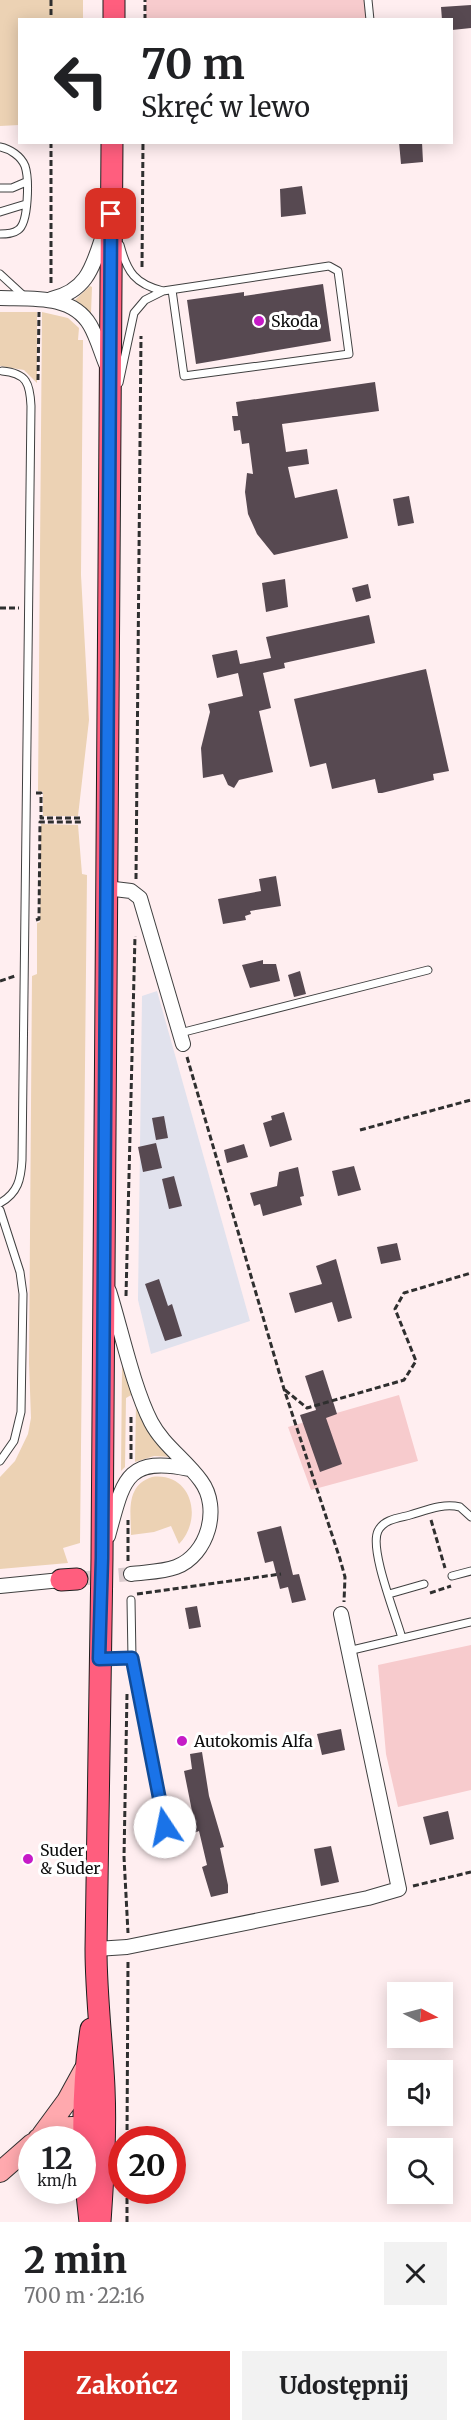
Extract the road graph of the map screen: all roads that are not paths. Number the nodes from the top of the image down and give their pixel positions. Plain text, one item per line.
1 (114, 0) edge
2 (368, 0) edge
3 (114, 18) edge
4 (370, 18) edge
5 (112, 144) edge
6 (0, 147) edge
7 (26, 182) junction
8 (0, 188) edge
9 (26, 204) junction
10 (0, 212) edge
11 (111, 214) junction
12 (0, 234) edge
13 (0, 274) edge
14 (172, 290) junction
15 (163, 291) junction
16 (0, 298) edge
17 (27, 298) junction
18 (44, 304) junction
19 (2, 371) dead end
20 (111, 377) junction
21 (110, 427) junction
22 (106, 888) junction
23 (428, 970) dead end
24 (181, 1038) joint
25 (0, 1203) edge
26 (0, 1210) edge
27 (102, 1269) junction
28 (0, 1461) edge
29 (189, 1469) junction
30 (471, 1517) edge
31 (102, 1558) junction
32 (471, 1571) edge
33 (131, 1574) tunnel mouth
34 (452, 1576) dead end
35 (69, 1580) tunnel mouth
36 (424, 1584) dead end
37 (0, 1586) edge
38 (389, 1594) junction
39 (131, 1600) road end
40 (341, 1614) road end
41 (471, 1622) edge
42 (402, 1638) junction
43 (348, 1651) junction
44 (132, 1658) junction
45 (99, 1659) junction
46 (169, 1848) dead end
47 (96, 1950) junction
48 (96, 1999) junction
49 (84, 2070) junction
50 (104, 2088) junction
51 (48, 2126) edge
52 (84, 2126) edge
53 (85, 2126) edge
54 (96, 2137) edge
55 (104, 2153) junction
56 (18, 2156) edge
57 (0, 2172) edge
58 (88, 2204) edge
59 (90, 2222) edge
60 (100, 2222) edge

1 - 3 main road
2 - 4 lane
5 - 11 main road
6 - 7 lane
7 - 8 lane
7 - 9 lane
9 - 10 lane
9 - 12 lane
11 - 15 lane
11 - 18 street
11 - 20 main road
13 - 17 lane
14 - 14 lane
14 - 15 lane
15 - 21 lane
16 - 17 street
17 - 18 street
18 - 20 street
19 - 25 lane
20 - 21 main road
21 - 22 main road
22 - 24 street
22 - 27 main road
23 - 24 lane
26 - 28 lane
27 - 29 street
27 - 31 main road
29 - 31 street
29 - 33 street
30 - 38 lane
31 - 45 main road
32 - 34 lane
35 - 37 street
36 - 38 lane
38 - 42 lane
39 - 44 lane
40 - 43 street
41 - 42 lane
42 - 43 lane
43 - 47 street
44 - 45 lane
44 - 46 lane
45 - 47 main road
47 - 48 main road
48 - 49 main road
48 - 50 main road
49 - 51 street
49 - 52 main road
50 - 53 street
50 - 55 main road
54 - 55 street
55 - 60 main road
56 - 57 street
58 - 59 main road

